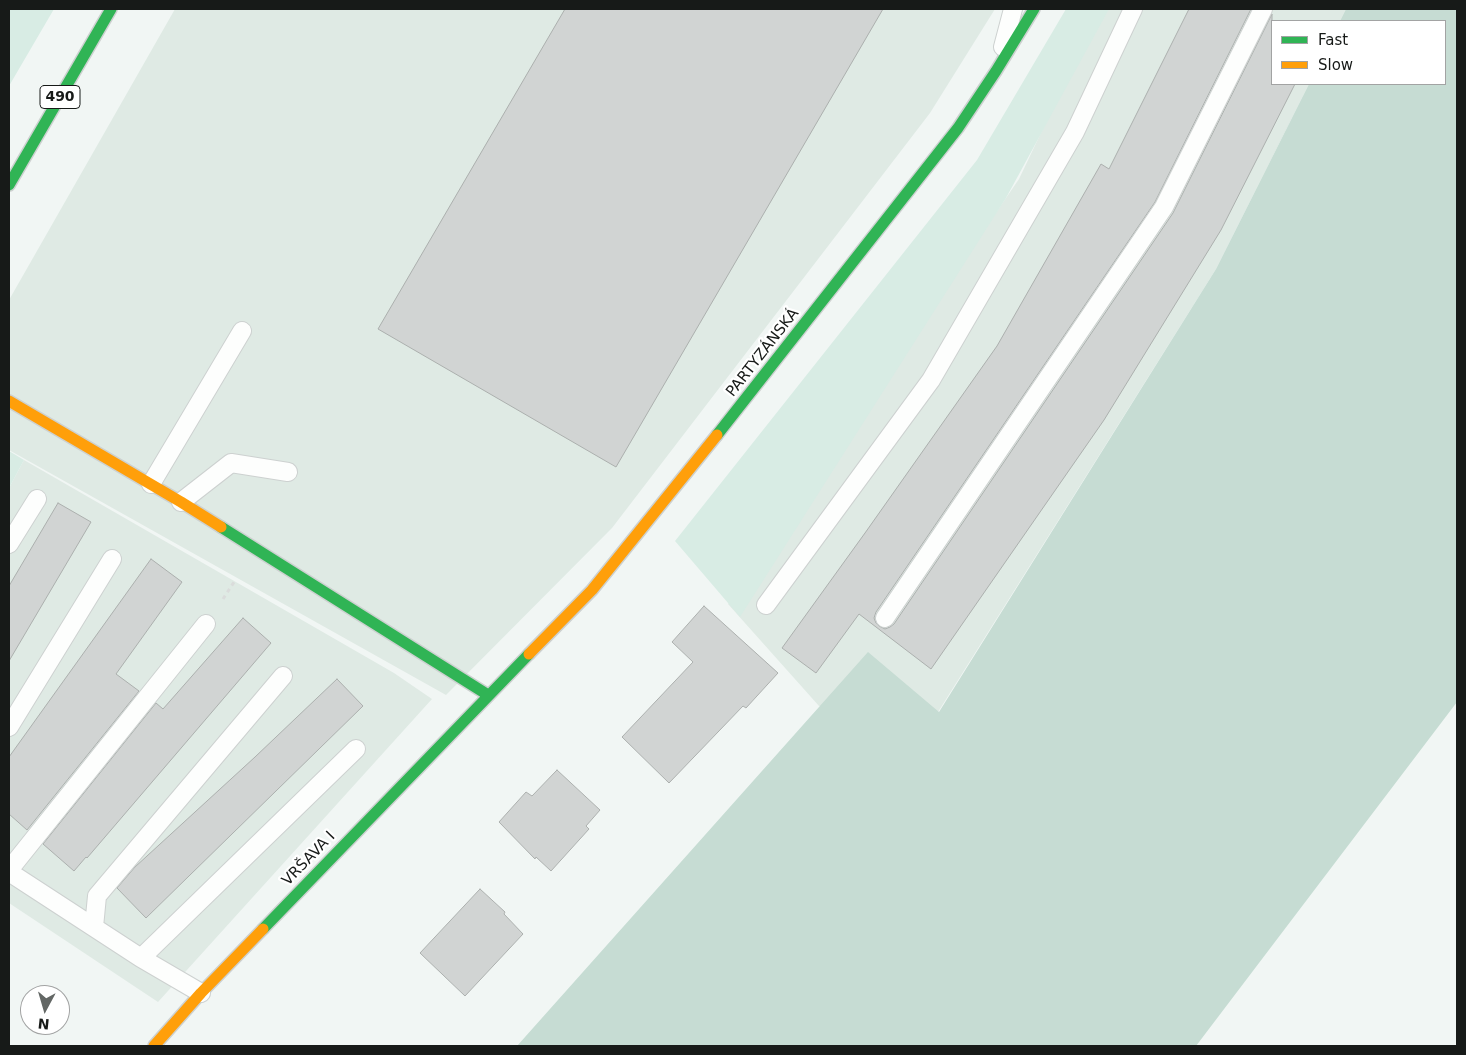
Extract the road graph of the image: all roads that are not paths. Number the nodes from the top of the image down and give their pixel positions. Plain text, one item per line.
1 (111, 9) edge
2 (1013, 9) edge
3 (1034, 9) edge
4 (1133, 9) edge
5 (1263, 9) edge
6 (996, 71) junction
7 (9, 185) edge
8 (242, 331) dead end
9 (9, 401) edge
10 (288, 472) dead end
11 (151, 484) junction
12 (37, 499) dead end
13 (182, 502) junction
14 (9, 544) edge
15 (112, 559) dead end
16 (766, 605) dead end
17 (885, 618) dead end
18 (206, 624) road end
19 (283, 676) dead end
20 (488, 695) junction
21 (9, 727) edge
22 (356, 749) dead end
23 (9, 871) edge
24 (94, 927) junction
25 (141, 958) junction
26 (201, 993) junction
27 (154, 1046) edge

1 - 7 street, 490
2 - 6 lane
3 - 6 street, PARTYZÁNSKÁ
4 - 16 lane
5 - 17 lane
6 - 20 street, PARTYZÁNSKÁ
8 - 11 lane
9 - 11 street
10 - 13 lane
11 - 13 street
12 - 14 lane
13 - 20 street
15 - 21 lane
18 - 23 lane
19 - 24 lane
20 - 26 street, VRŠAVA I
22 - 25 lane
23 - 24 lane
24 - 25 lane
25 - 26 lane
26 - 27 street, VRŠAVA I

